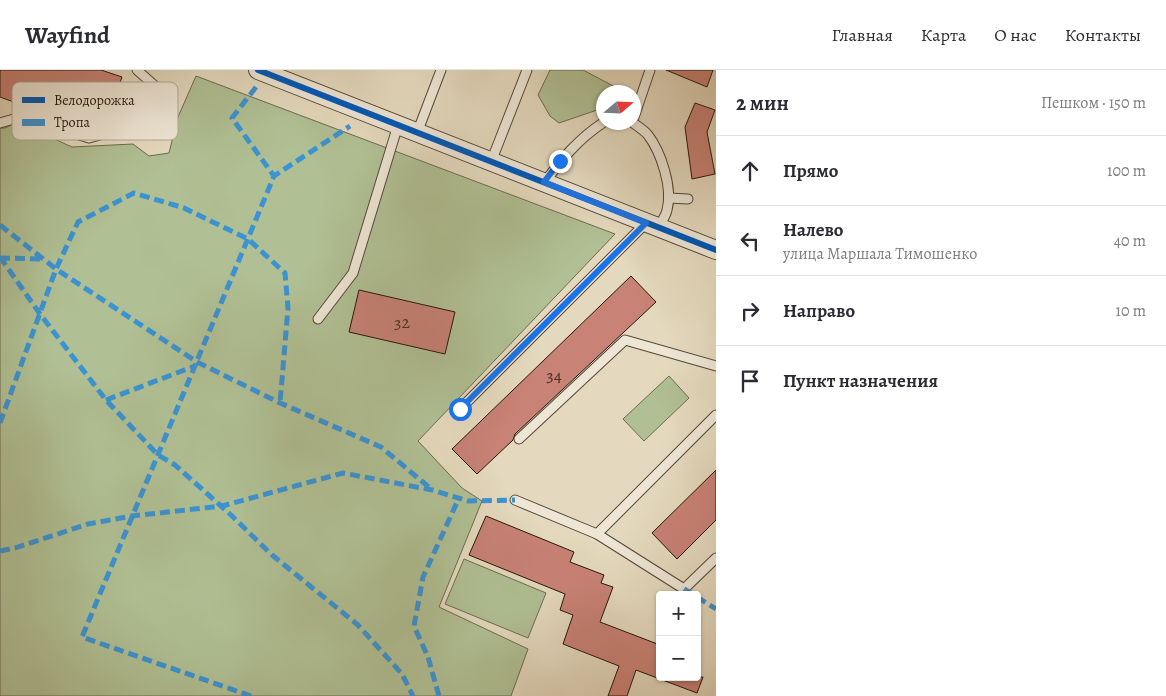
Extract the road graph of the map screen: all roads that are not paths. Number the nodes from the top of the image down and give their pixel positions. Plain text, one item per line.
1 (138, 70) edge
2 (258, 70) edge
3 (441, 70) edge
4 (527, 70) edge
5 (650, 70) edge
6 (151, 82) edge
7 (641, 96) edge
8 (398, 125) junction
9 (596, 127) edge
10 (641, 129) edge
11 (417, 133) junction
12 (491, 162) junction
13 (544, 182) junction
14 (669, 198) junction
15 (688, 199) dead end
16 (652, 225) junction
17 (716, 250) edge
18 (318, 318) dead end
19 (716, 366) edge
20 (460, 409) dead end
21 (716, 416) edge
22 (519, 439) dead end
23 (515, 500) dead end
24 (598, 534) junction
25 (716, 558) edge

1 - 6 lane
2 - 8 street
3 - 11 lane
4 - 12 lane
5 - 7 lane
8 - 11 street
8 - 18 lane
9 - 13 lane
10 - 14 lane
11 - 12 street
12 - 13 street
13 - 16 street
14 - 15 lane
14 - 16 lane
16 - 17 street
16 - 20 lane
19 - 22 lane
21 - 24 lane
23 - 24 lane
24 - 25 lane

